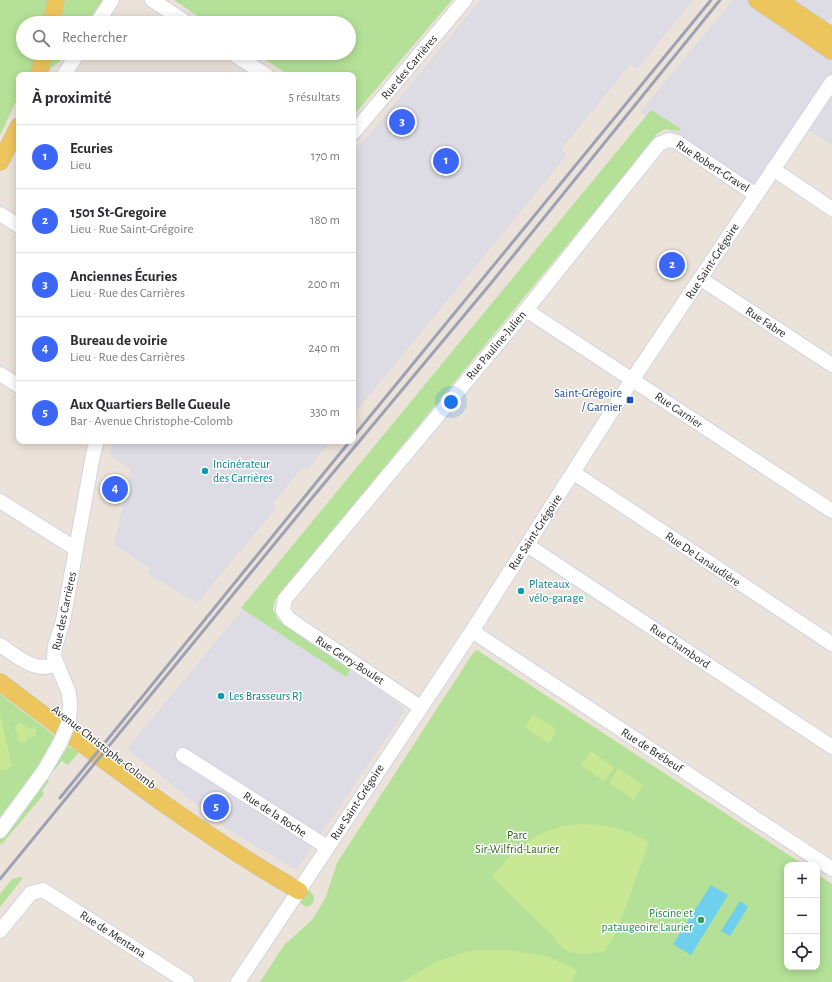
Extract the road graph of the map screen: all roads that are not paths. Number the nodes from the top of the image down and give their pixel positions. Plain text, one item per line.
1 (56, 0) edge
2 (112, 0) edge
3 (152, 0) edge
4 (465, 0) edge
5 (757, 0) edge
6 (778, 0) edge
7 (53, 16) edge
8 (102, 16) edge
9 (176, 16) edge
10 (832, 36) edge
11 (832, 51) edge
12 (42, 60) edge
13 (74, 60) edge
14 (243, 60) edge
15 (40, 72) edge
16 (66, 72) edge
17 (261, 72) edge
18 (832, 82) edge
19 (356, 129) edge
20 (16, 132) edge
21 (669, 140) joint
22 (0, 162) edge
23 (773, 169) junction
24 (756, 194) junction
25 (832, 209) edge
26 (0, 214) edge
27 (16, 224) edge
28 (701, 279) junction
29 (526, 310) junction
30 (832, 365) edge
31 (0, 374) edge
32 (633, 379) junction
33 (16, 384) edge
34 (96, 444) edge
35 (574, 473) junction
36 (0, 501) edge
37 (832, 511) edge
38 (527, 545) junction
39 (76, 549) junction
40 (283, 610) joint
41 (472, 631) junction
42 (832, 644) edge
43 (0, 645) edge
44 (56, 664) junction
45 (0, 668) edge
46 (0, 682) edge
47 (420, 707) junction
48 (832, 747) edge
49 (183, 755) dead end
50 (204, 830) junction
51 (0, 831) edge
52 (327, 847) junction
53 (832, 869) edge
54 (299, 891) junction
55 (0, 931) edge
56 (187, 982) edge
57 (238, 982) edge

1 - 7 main road
2 - 8 street
3 - 9 street
4 - 19 street, Rue des Carrières
5 - 11 main road
6 - 10 main road
12 - 15 main road
13 - 16 street
14 - 17 street
18 - 23 street, Rue Saint-Grégoire
20 - 22 main road
21 - 24 street, Rue Robert-Gravel
21 - 29 street, Rue Pauline-Julien
23 - 24 street, Rue Saint-Grégoire
23 - 25 street
24 - 28 street, Rue Saint-Grégoire
26 - 27 street
28 - 30 street, Rue Fabre
28 - 32 street, Rue Saint-Grégoire
29 - 32 street, Rue Garnier
29 - 40 street, Rue Pauline-Julien
31 - 33 street
32 - 35 street, Rue Saint-Grégoire
32 - 37 street, Rue Garnier
34 - 39 street, Rue des Carrières
35 - 38 street, Rue Saint-Grégoire
35 - 42 street, Rue De Lanaudière
36 - 39 street
38 - 41 street, Rue Saint-Grégoire
38 - 48 street, Rue Chambord
39 - 44 street, Rue des Carrières
40 - 47 street, Rue Gerry-Boulet
41 - 47 street, Rue Saint-Grégoire
41 - 53 street, Rue de Brébeuf
43 - 44 street
44 - 51 street, Rue des Carrières, bridge
45 - 50 main road, Avenue Christophe-Colomb
46 - 50 main road, Avenue Christophe-Colomb
47 - 52 street, Rue Saint-Grégoire
49 - 52 street, Rue de la Roche
50 - 54 main road, Avenue Christophe-Colomb
52 - 54 street, Rue Saint-Grégoire
54 - 57 street, Rue Saint-Grégoire
55 - 56 street, Rue de Mentana

